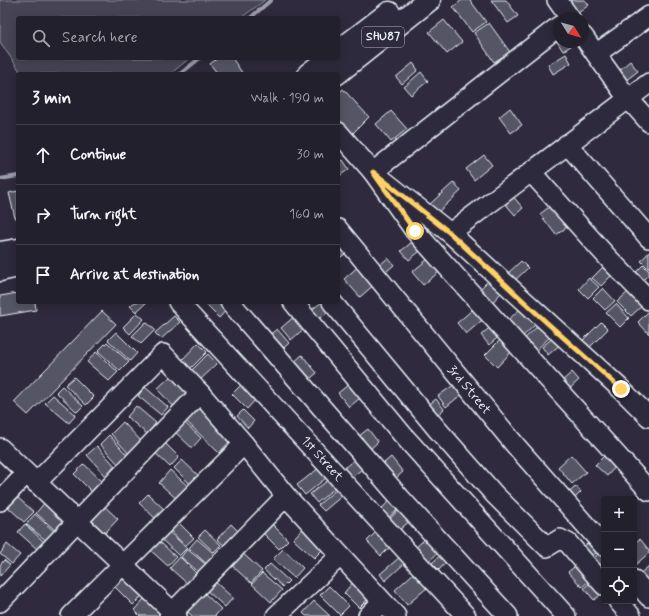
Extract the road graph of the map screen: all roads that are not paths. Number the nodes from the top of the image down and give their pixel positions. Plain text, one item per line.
1 (406, 0) edge
2 (429, 0) edge
3 (557, 0) edge
4 (565, 12) edge
5 (649, 16) edge
6 (553, 31) edge
7 (589, 44) edge
8 (340, 50) edge
9 (596, 54) junction
10 (328, 60) edge
11 (312, 72) edge
12 (339, 72) edge
13 (649, 83) edge
14 (629, 98) junction
15 (649, 122) edge
16 (340, 134) edge
17 (567, 144) junction
18 (373, 172) junction
19 (531, 172) junction
20 (340, 231) edge
21 (450, 233) junction
22 (649, 238) edge
23 (16, 250) edge
24 (0, 254) edge
25 (16, 266) edge
26 (0, 270) edge
27 (649, 300) edge
28 (180, 304) edge
29 (232, 304) edge
30 (296, 304) edge
31 (334, 304) edge
32 (200, 393) junction
33 (649, 418) edge
34 (244, 444) junction
35 (0, 448) edge
36 (31, 478) junction
37 (649, 491) edge
38 (286, 496) junction
39 (0, 501) edge
40 (77, 522) junction
41 (601, 543) edge
42 (340, 556) junction
43 (124, 563) junction
44 (601, 582) edge
45 (637, 583) edge
46 (649, 596) edge
47 (0, 602) edge
48 (382, 602) junction
49 (621, 604) edge
50 (173, 615) edge
51 (71, 616) edge
52 (276, 616) edge
53 (368, 616) edge
54 (396, 616) edge
55 (466, 616) edge
56 (508, 616) edge
57 (566, 616) edge
58 (631, 616) edge

1 - 8 main road, SHU87
2 - 12 main road, SHU87
3 - 4 street
5 - 9 street
6 - 18 street
7 - 9 street
9 - 14 street
10 - 11 main road
13 - 14 street
14 - 15 street
14 - 17 street
16 - 18 street
17 - 19 street
17 - 22 street
18 - 21 street
18 - 37 street
19 - 21 street
19 - 27 street
20 - 41 street, 3rd Street
21 - 33 street
23 - 24 main road
25 - 26 main road
28 - 55 street, 1st Street
29 - 56 street
30 - 57 street
31 - 44 street
32 - 34 street
32 - 36 street
32 - 40 street
34 - 38 street
34 - 43 street
35 - 36 street
36 - 39 street
36 - 40 street
38 - 42 street
38 - 50 street
40 - 43 street
40 - 47 street
42 - 48 street
42 - 52 street
43 - 50 street
43 - 51 street
45 - 46 street
48 - 53 street
48 - 54 street
49 - 58 street

